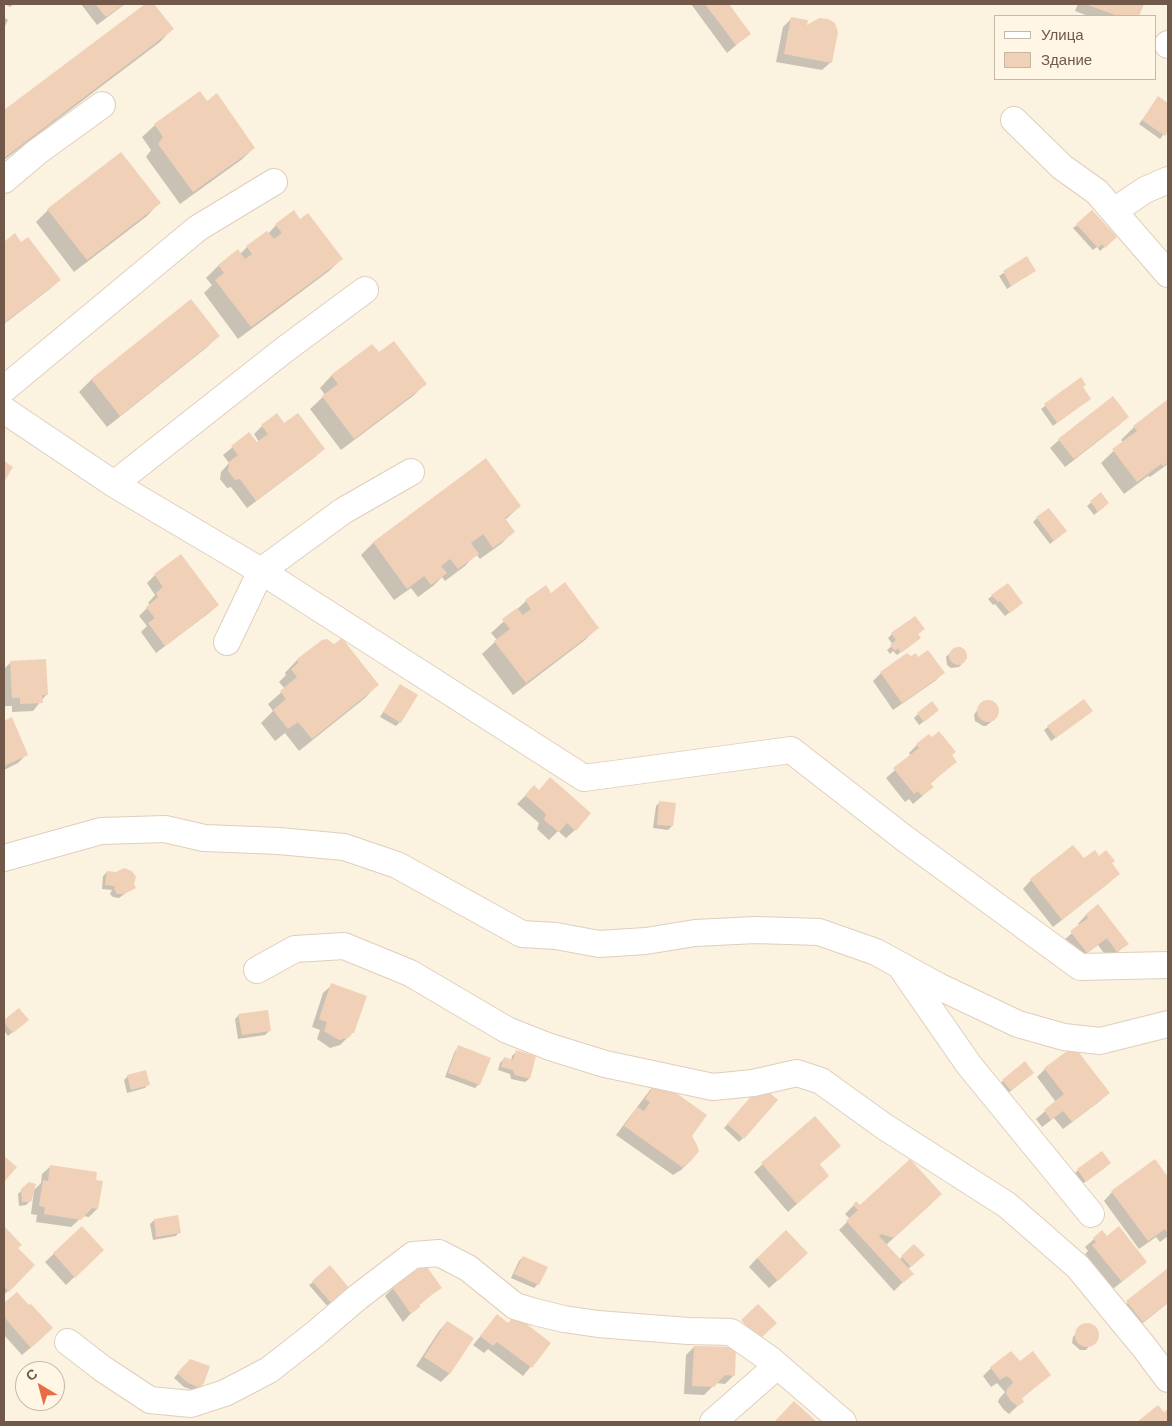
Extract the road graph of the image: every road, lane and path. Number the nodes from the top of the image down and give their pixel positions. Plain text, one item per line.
1 (102, 105) dead end
2 (1014, 120) dead end
3 (4, 180) edge
4 (1168, 180) edge
5 (274, 182) dead end
6 (1114, 211) junction
7 (1168, 274) edge
8 (364, 290) dead end
9 (4, 389) edge
10 (4, 410) edge
11 (411, 472) dead end
12 (114, 484) junction
13 (261, 571) junction
14 (227, 642) dead end
15 (4, 858) edge
16 (1168, 965) edge
17 (900, 966) junction
18 (257, 970) dead end
19 (1168, 1024) edge
20 (1091, 1214) dead end
21 (68, 1342) dead end
22 (777, 1366) junction
23 (1168, 1379) edge
24 (713, 1422) edge
25 (843, 1422) edge

1 - 3 street
2 - 6 street
4 - 6 street
5 - 9 street
6 - 7 street
8 - 12 street
10 - 12 street
11 - 13 street
12 - 13 street
13 - 14 street
13 - 16 street
15 - 17 street
17 - 19 street
17 - 20 street
18 - 23 street
21 - 22 street
22 - 24 street
22 - 25 street

